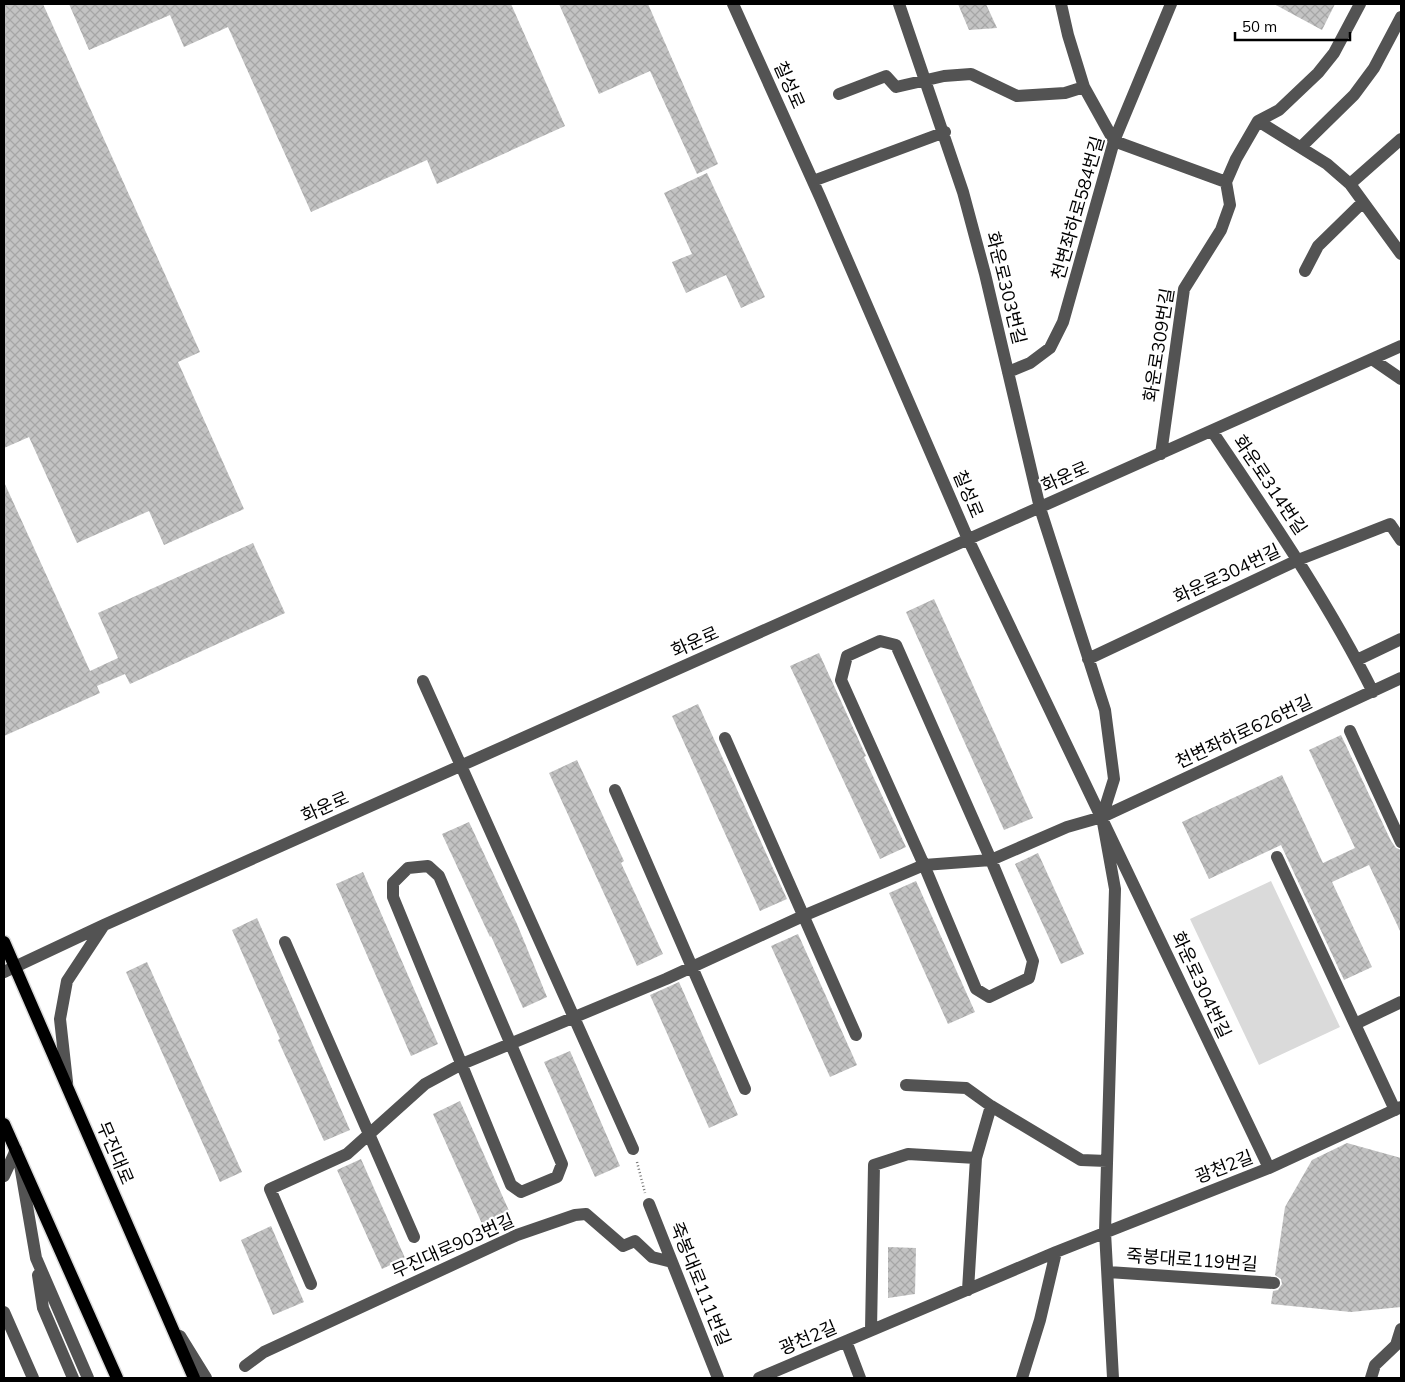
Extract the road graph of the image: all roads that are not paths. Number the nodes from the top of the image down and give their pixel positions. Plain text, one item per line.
1 (733, 4) edge
2 (899, 4) edge
3 (1062, 4) edge
4 (1171, 4) edge
5 (1360, 4) edge
6 (1401, 17) edge
7 (926, 80) junction
8 (1084, 87) junction
9 (839, 94) dead end
10 (1258, 121) junction
11 (944, 132) junction
12 (1401, 139) edge
13 (1114, 141) junction
14 (1301, 147) junction
15 (813, 181) junction
16 (1226, 182) junction
17 (1350, 184) junction
18 (1363, 202) junction
19 (1401, 254) edge
20 (1306, 271) dead end
21 (1401, 346) edge
22 (1372, 359) junction
23 (1008, 372) junction
24 (1401, 379) edge
25 (1212, 431) junction
26 (1161, 454) junction
27 (1040, 508) junction
28 (968, 539) junction
29 (1401, 540) edge
30 (1298, 560) junction
31 (1401, 639) edge
32 (1088, 659) junction
33 (1357, 660) junction
34 (1401, 678) edge
35 (423, 682) dead end
36 (1373, 692) junction
37 (1350, 731) dead end
38 (725, 738) dead end
39 (462, 765) junction
40 (615, 790) dead end
41 (1102, 816) junction
42 (1401, 842) edge
43 (1277, 857) dead end
44 (991, 860) junction
45 (924, 865) junction
46 (803, 916) junction
47 (104, 925) junction
48 (4, 942) edge
49 (285, 942) dead end
50 (693, 966) junction
51 (9, 969) edge
52 (1401, 1002) edge
53 (574, 1016) junction
54 (1355, 1024) junction
55 (856, 1036) dead end
56 (511, 1043) junction
57 (462, 1064) junction
58 (67, 1084) junction
59 (906, 1085) dead end
60 (745, 1089) dead end
61 (991, 1106) junction
62 (1398, 1109) edge
63 (4, 1124) edge
64 (370, 1133) junction
65 (633, 1149) road end
66 (17, 1153) junction
67 (976, 1158) junction
68 (1107, 1161) junction
69 (1269, 1168) junction
70 (4, 1176) edge
71 (648, 1204) road end
72 (1105, 1232) junction
73 (414, 1236) dead end
74 (1056, 1252) junction
75 (36, 1258) junction
76 (672, 1262) junction
77 (1108, 1272) junction
78 (1274, 1283) dead end
79 (311, 1284) dead end
80 (968, 1290) junction
81 (4, 1312) edge
82 (166, 1314) junction
83 (1401, 1329) edge
84 (871, 1330) junction
85 (4, 1334) edge
86 (846, 1341) junction
87 (18, 1344) junction
88 (245, 1366) dead end
89 (33, 1378) edge
90 (73, 1378) edge
91 (88, 1378) edge
92 (117, 1378) edge
93 (194, 1378) edge
94 (206, 1378) edge
95 (718, 1378) edge
96 (760, 1378) edge
97 (860, 1378) edge
98 (1022, 1378) edge
99 (1113, 1378) edge
100 (1371, 1378) edge

1 - 15 street, 칠성로
2 - 7 street, 화운로303번길
3 - 8 street
4 - 13 street, 천변좌하로584번길
5 - 10 street
6 - 14 street
7 - 8 street
7 - 9 street
7 - 11 street, 화운로303번길
8 - 13 street
10 - 14 street
10 - 16 street
11 - 15 street
11 - 23 street, 화운로303번길
12 - 17 street
13 - 16 street
13 - 23 street, 천변좌하로584번길
14 - 17 street
15 - 28 street, 칠성로
16 - 26 street, 화운로309번길
17 - 18 street
18 - 19 street
18 - 20 street
21 - 22 street, 화운로
22 - 24 street
22 - 25 street, 화운로
23 - 27 street, 화운로303번길
25 - 26 street, 화운로
25 - 30 street, 화운로314번길
26 - 27 street, 화운로
27 - 28 street, 화운로
27 - 32 street
28 - 39 street, 화운로
28 - 41 street, 칠성로
29 - 30 street, 화운로314번길
30 - 32 street, 화운로304번길
30 - 33 street, 화운로314번길
31 - 33 street
32 - 41 street
33 - 36 street, 화운로314번길
34 - 36 street, 천변좌하로626번길
35 - 39 street
36 - 41 street, 천변좌하로626번길
37 - 42 street
38 - 46 street
39 - 47 street, 화운로
39 - 53 street
40 - 50 street
41 - 44 street, 천변좌하로626번길
41 - 68 street
41 - 69 street, 화운로304번길
43 - 54 street
44 - 45 street, 천변좌하로626번길
44 - 45 street
44 - 45 street
45 - 46 street, 천변좌하로626번길
46 - 50 street, 천변좌하로626번길
46 - 55 street
47 - 51 street, 화운로
47 - 58 street
48 - 51 main road, 무진대로
49 - 64 street
50 - 53 street, 천변좌하로626번길
50 - 60 street
51 - 58 main road, 무진대로
52 - 54 street
53 - 56 street, 천변좌하로626번길
53 - 65 street
54 - 62 street
56 - 57 street, 천변좌하로626번길
56 - 57 street
56 - 57 street
57 - 64 street, 천변좌하로626번길
58 - 82 main road, 무진대로
59 - 61 street
61 - 67 street
61 - 68 street
62 - 69 street, 광천2길
63 - 66 main road
64 - 73 street
64 - 79 street, 천변좌하로626번길
66 - 70 street
66 - 75 street
66 - 92 main road
67 - 80 street
67 - 84 street
68 - 72 street
69 - 72 street, 광천2길
71 - 76 street, 죽봉대로111번길
72 - 74 street, 광천2길
72 - 77 street, 죽봉대로119번길
74 - 80 street, 광천2길
74 - 98 street
75 - 90 street
75 - 91 street
76 - 88 street, 무진대로903번길
76 - 95 street, 죽봉대로111번길
77 - 78 street, 죽봉대로119번길
77 - 99 street, 죽봉대로119번길
80 - 84 street, 광천2길
81 - 87 street
82 - 93 main road, 무진대로
82 - 94 street
83 - 100 street
84 - 86 street, 광천2길
85 - 87 street
86 - 96 street, 광천2길
86 - 97 street
87 - 89 street

